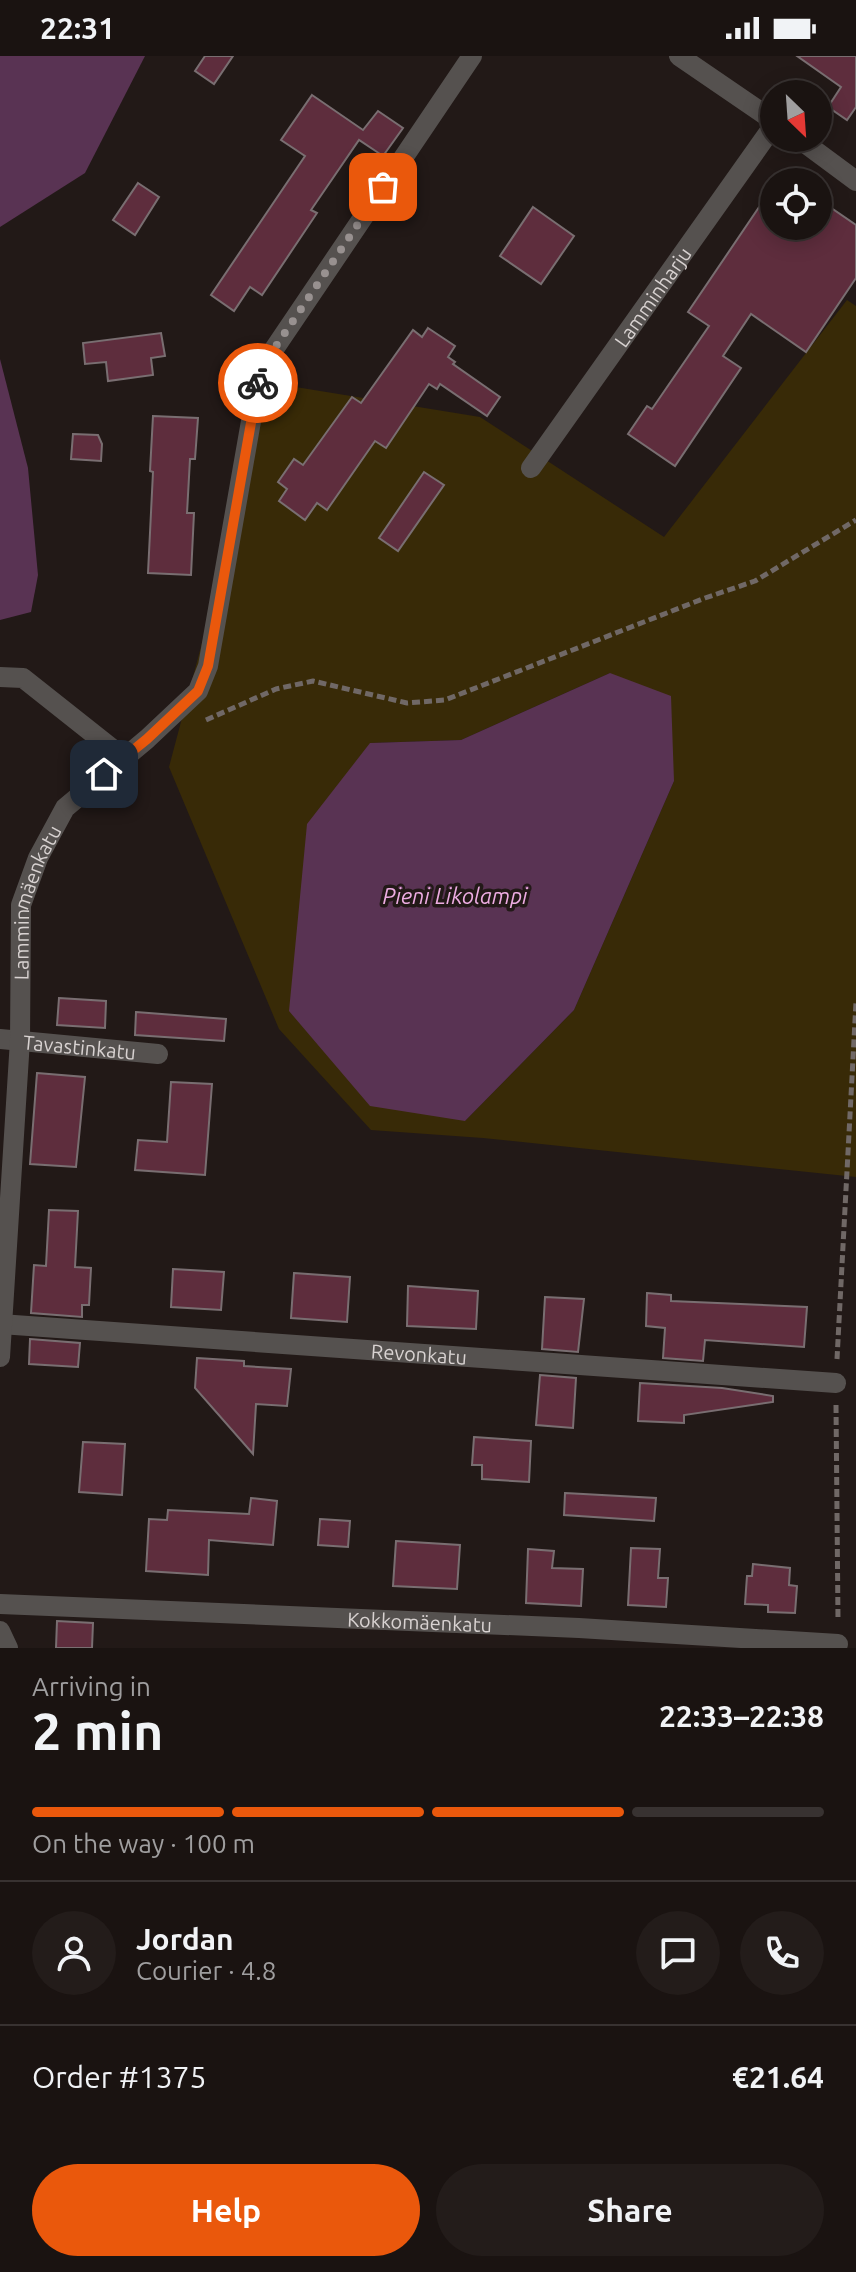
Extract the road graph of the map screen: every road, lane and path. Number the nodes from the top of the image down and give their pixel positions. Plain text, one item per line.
1 (472, 56) edge
2 (679, 56) edge
3 (760, 113) edge
4 (760, 143) edge
5 (817, 152) edge
6 (856, 181) edge
7 (531, 468) dead end
8 (856, 520) edge
9 (0, 677) edge
10 (197, 724) dead end
11 (124, 758) junction
12 (856, 1002) edge
13 (10, 1040) edge
14 (158, 1054) dead end
15 (1, 1324) edge
16 (0, 1357) edge
17 (836, 1383) junction
18 (0, 1604) edge
19 (0, 1631) edge
20 (578, 1638) edge
21 (838, 1644) joint
22 (8, 1648) edge

1 - 11 street, Lamminmäenkatu
2 - 3 street
4 - 7 street, Lamminharju
5 - 6 street
8 - 10 path
9 - 11 street
11 - 13 street, Lamminmäenkatu
12 - 17 path
13 - 14 street, Tavastinkatu
13 - 15 street, Lamminmäenkatu
15 - 16 street, Lamminmäenkatu
15 - 17 street, Revonkatu
17 - 21 path
18 - 20 street, Kokkomäenkatu
19 - 22 street
20 - 21 street, Kokkomäenkatu

